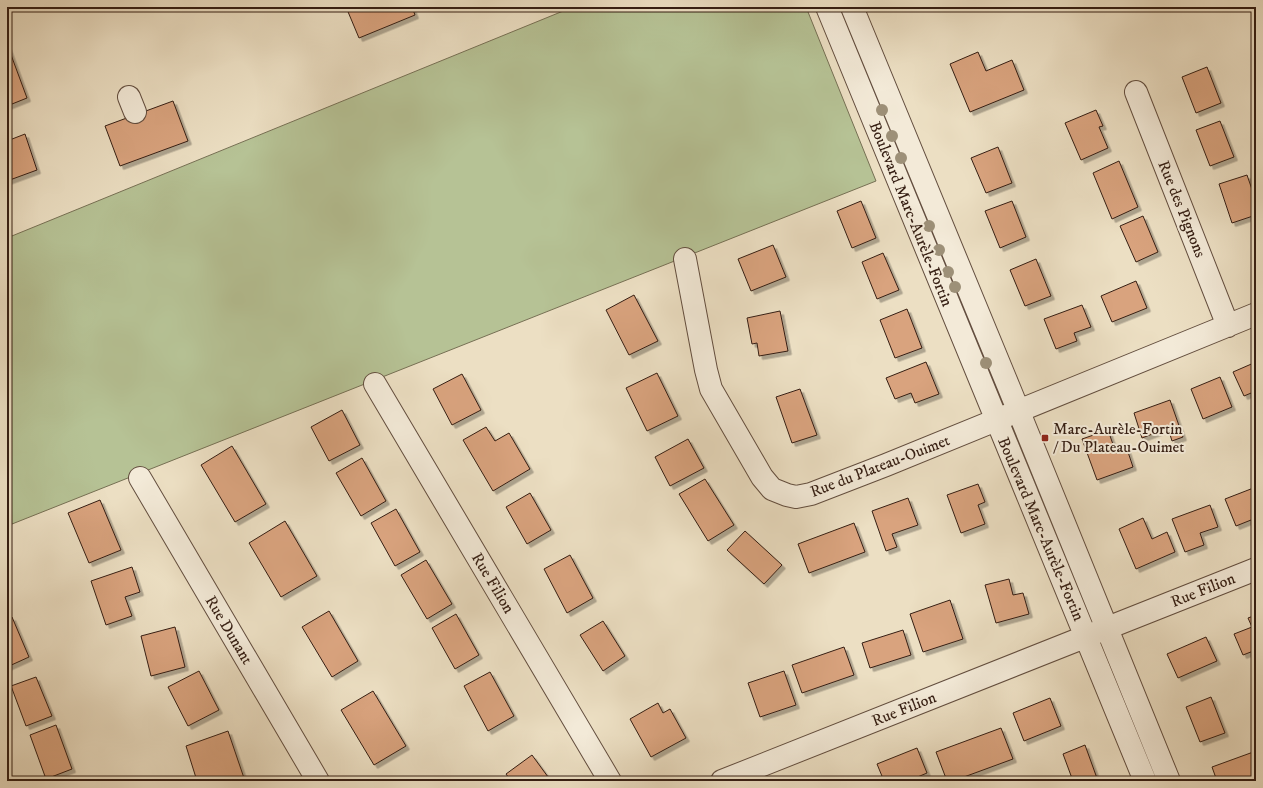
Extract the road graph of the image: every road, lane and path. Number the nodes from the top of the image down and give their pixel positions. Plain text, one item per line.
1 (827, 7) edge
2 (852, 7) edge
3 (1136, 92) dead end
4 (685, 259) dead end
5 (1256, 314) edge
6 (1228, 326) junction
7 (375, 384) dead end
8 (1018, 411) junction
9 (996, 420) junction
10 (140, 478) dead end
11 (1256, 569) edge
12 (1106, 629) junction
13 (1086, 637) junction
14 (318, 781) edge
15 (610, 781) edge
16 (722, 781) edge
17 (1145, 781) edge
18 (1169, 781) edge

1 - 9 street, Boulevard Marc-Aurèle-Fortin
2 - 8 street, Boulevard Marc-Aurèle-Fortin
3 - 6 street, Rue des Pignons
4 - 9 street, Rue du Plateau-Ouimet
5 - 6 street
6 - 8 street
7 - 15 street, Rue Filion
8 - 9 street, Boulevard Marc-Aurèle-Fortin
8 - 12 street, Boulevard Marc-Aurèle-Fortin
9 - 13 street, Boulevard Marc-Aurèle-Fortin
10 - 14 street, Rue Dunant
11 - 12 street, Rue Filion
12 - 13 street, Boulevard Marc-Aurèle-Fortin
12 - 18 street, Boulevard Marc-Aurèle-Fortin
13 - 16 street, Rue Filion
13 - 17 street, Boulevard Marc-Aurèle-Fortin

